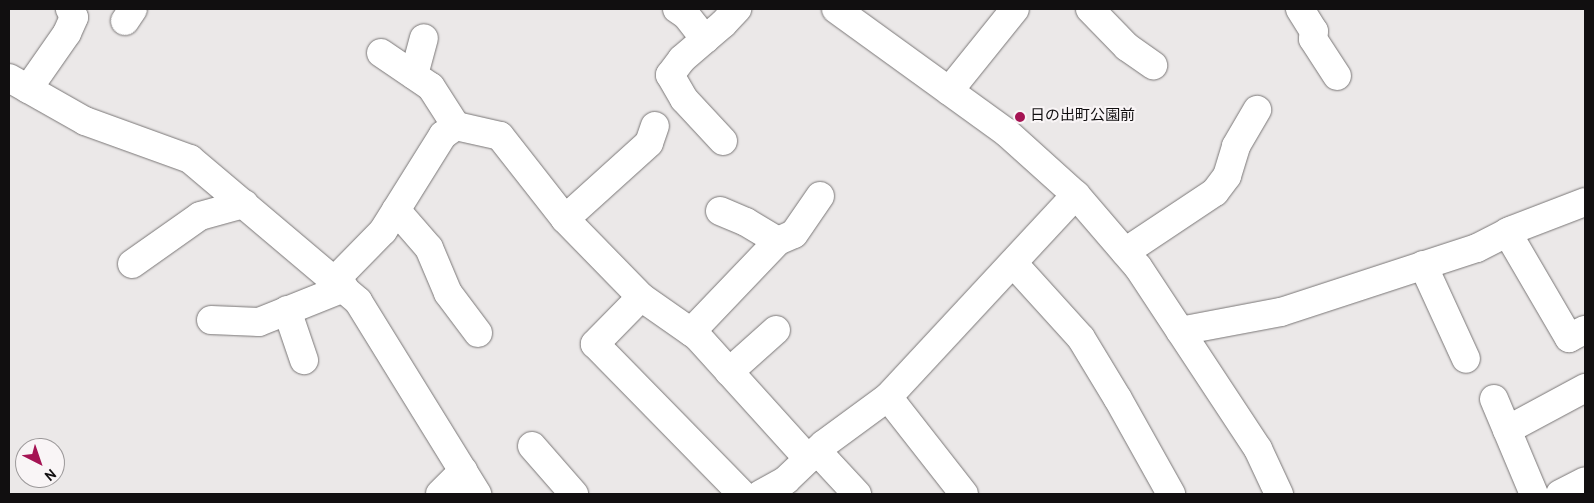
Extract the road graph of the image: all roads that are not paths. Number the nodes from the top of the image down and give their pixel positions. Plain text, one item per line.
1 (70, 9) edge
2 (677, 9) edge
3 (737, 9) edge
4 (836, 9) edge
5 (1015, 9) edge
6 (1090, 9) edge
7 (1300, 9) edge
8 (424, 38) dead end
9 (705, 39) junction
10 (381, 53) dead end
11 (1153, 65) dead end
12 (1326, 70) dead end
13 (414, 75) junction
14 (18, 84) edge
15 (949, 90) junction
16 (1257, 110) dead end
17 (456, 126) junction
18 (655, 126) dead end
19 (723, 141) dead end
20 (1076, 195) junction
21 (820, 196) dead end
22 (1585, 202) edge
23 (244, 204) junction
24 (396, 210) junction
25 (720, 211) dead end
26 (565, 219) junction
27 (1506, 232) junction
28 (778, 240) junction
29 (1125, 252) junction
30 (1013, 263) junction
31 (132, 264) dead end
32 (1422, 265) junction
33 (339, 285) junction
34 (641, 297) junction
35 (287, 310) junction
36 (211, 320) dead end
37 (776, 330) dead end
38 (1180, 331) junction
39 (691, 332) junction
40 (478, 333) dead end
41 (1584, 334) edge
42 (1466, 359) dead end
43 (304, 360) dead end
44 (729, 372) junction
45 (1585, 388) edge
46 (888, 397) junction
47 (1494, 400) dead end
48 (1507, 430) junction
49 (532, 446) dead end
50 (812, 455) junction
51 (463, 471) junction
52 (1585, 481) edge
53 (440, 494) edge
54 (477, 494) edge
55 (574, 494) edge
56 (742, 494) edge
57 (761, 494) edge
58 (857, 494) edge
59 (964, 494) edge
60 (1171, 494) edge
61 (1279, 494) edge
62 (1534, 494) edge
63 (1560, 494) edge

1 - 14 street
2 - 9 street
3 - 9 street
4 - 15 street
5 - 15 street
6 - 11 street
7 - 12 street
8 - 13 street
9 - 19 street
10 - 13 street
13 - 17 street
14 - 23 street
15 - 20 street
16 - 29 street
17 - 24 street
17 - 26 street
18 - 26 street
20 - 29 street
20 - 30 street
21 - 28 street
22 - 27 street
23 - 31 street
23 - 33 street
24 - 33 street
24 - 40 street
25 - 28 street
26 - 34 street
27 - 32 street
27 - 41 street
28 - 39 street
29 - 38 street
30 - 46 street
30 - 60 street
32 - 38 street
32 - 42 street
33 - 35 street
33 - 51 street
34 - 39 street
34 - 56 street
35 - 36 street
35 - 43 street
37 - 44 street
38 - 61 street
39 - 44 street
44 - 50 street
45 - 48 street
46 - 50 street
46 - 59 street
47 - 48 street
48 - 62 street
49 - 55 street
50 - 57 street
50 - 58 street
51 - 53 street
51 - 54 street
52 - 63 street

